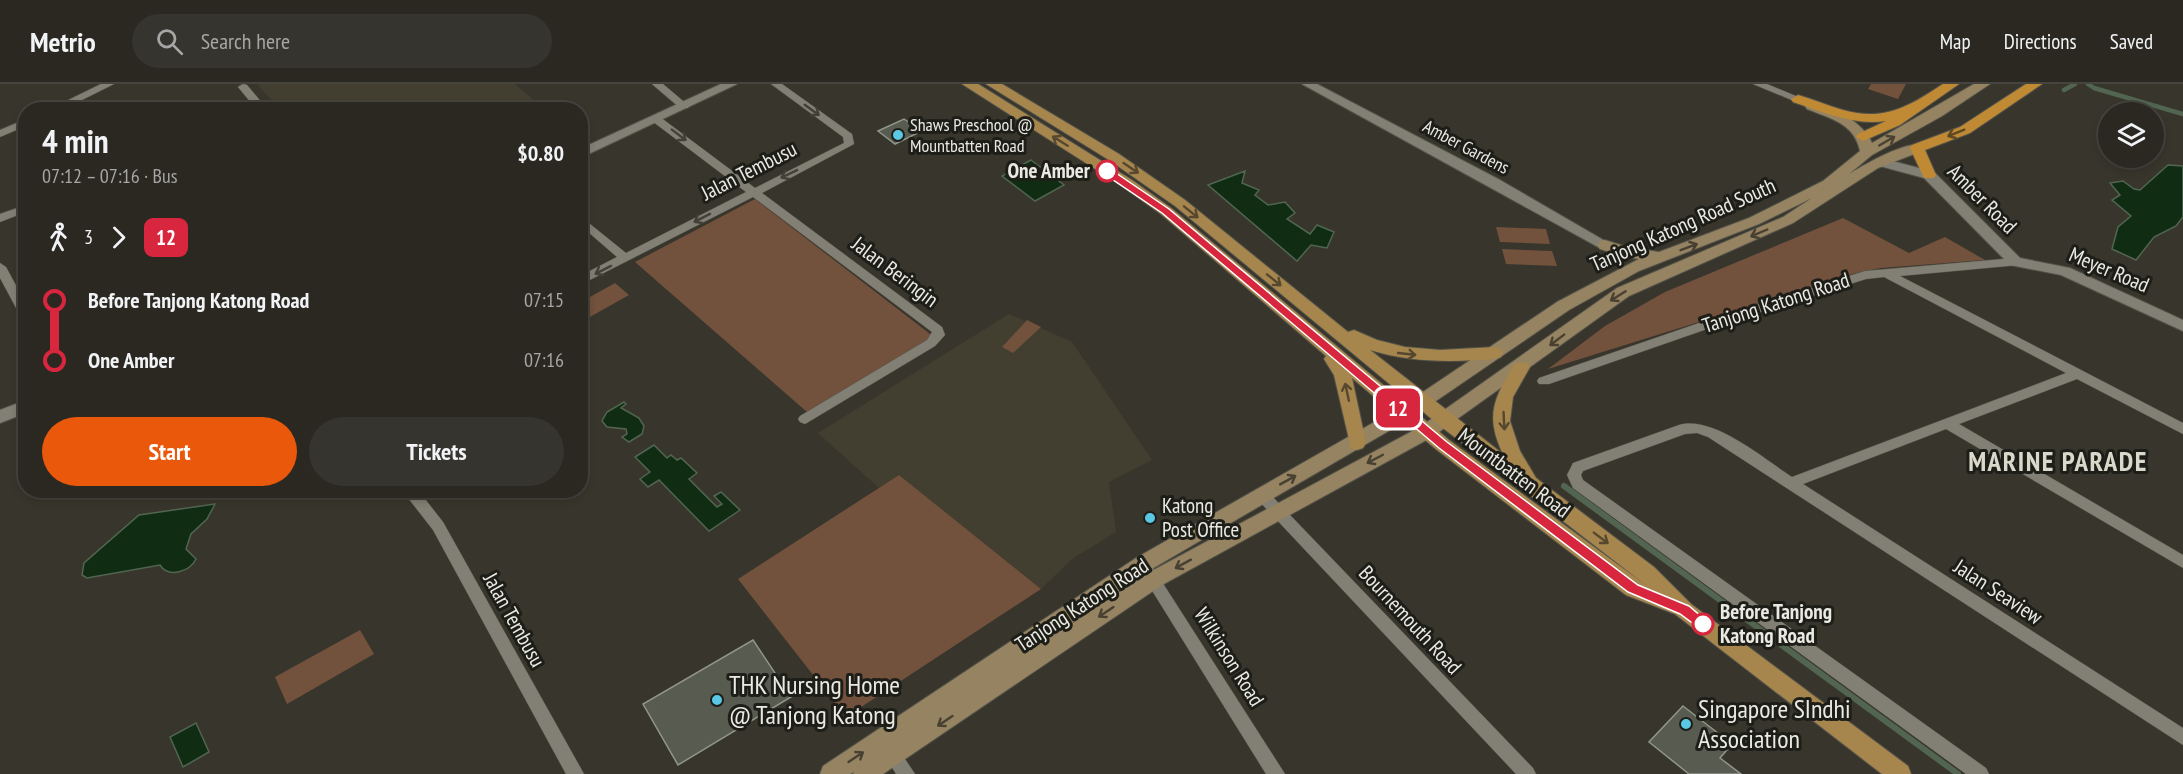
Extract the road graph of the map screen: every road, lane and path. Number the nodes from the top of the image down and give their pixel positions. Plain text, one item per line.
1 (110, 84) edge
2 (657, 84) edge
3 (731, 84) edge
4 (776, 84) edge
5 (969, 84) edge
6 (993, 84) edge
7 (1308, 84) edge
8 (1758, 84) edge
9 (1952, 84) edge
10 (1983, 84) edge
11 (2035, 84) edge
12 (243, 87) dead end
13 (1798, 99) junction
14 (71, 102) edge
15 (255, 102) edge
16 (684, 106) junction
17 (1916, 108) junction
18 (656, 119) junction
19 (18, 126) edge
20 (0, 134) edge
21 (1917, 148) junction
22 (588, 150) edge
23 (1870, 150) junction
24 (1929, 175) junction
25 (754, 191) junction
26 (18, 211) edge
27 (0, 218) edge
28 (588, 226) edge
29 (1605, 245) junction
30 (1664, 256) junction
31 (625, 258) junction
32 (2015, 262) junction
33 (0, 267) edge
34 (1883, 272) junction
35 (1618, 276) junction
36 (588, 277) edge
37 (18, 301) edge
38 (2183, 326) edge
39 (1333, 327) junction
40 (1326, 346) junction
41 (1495, 353) junction
42 (1521, 367) junction
43 (2078, 374) junction
44 (1544, 381) dead end
45 (1423, 402) junction
46 (18, 409) edge
47 (1405, 414) junction
48 (0, 417) edge
49 (806, 419) dead end
50 (1445, 420) junction
51 (1948, 424) junction
52 (2183, 429) edge
53 (1426, 432) junction
54 (1357, 443) junction
55 (1791, 483) junction
56 (1578, 484) joint
57 (1537, 491) junction
58 (1262, 495) junction
59 (415, 498) edge
60 (1279, 512) junction
61 (2183, 562) edge
62 (1149, 572) junction
63 (1684, 610) junction
64 (2183, 736) edge
65 (900, 765) edge
66 (575, 774) edge
67 (831, 774) edge
68 (864, 774) edge
69 (1276, 774) edge
70 (1527, 774) edge
71 (1900, 774) edge
72 (1980, 774) edge

1 - 14 street
2 - 16 street
3 - 16 street
4 -> 25 street, Jalan Tembusu
40 -> 5 main road, Mountbatten Road
6 -> 39 main road, Mountbatten Road
7 - 29 street, Amber Gardens
8 - 13 street
9 - 17 highway
23 -> 10 main road, Tanjong Katong Road South
11 -> 21 highway
12 - 15 street
13 - 17 highway
13 - 23 main road
16 - 18 street
17 - 23 highway
18 - 22 street
18 -> 25 street
19 - 20 street
21 - 23 main road, Tanjong Katong Road South
21 - 24 highway
23 - 24 street, Amber Road
30 -> 23 main road, Tanjong Katong Road South
23 -> 42 main road, Tanjong Katong Road South
24 - 32 street, Amber Road
25 -> 31 street, Jalan Tembusu
25 - 49 street, Jalan Beringin
26 - 27 street
28 - 31 street
29 - 30 main road
29 - 35 main road
30 - 35 main road, Tanjong Katong Road South
31 -> 36 street, Jalan Tembusu
32 - 34 street, Tanjong Katong Road
32 - 38 street, Meyer Road
33 - 37 street
34 - 43 street
34 - 44 street, Tanjong Katong Road
35 - 41 main road, Tanjong Katong Road South
39 -> 41 main road
39 - 45 main road, Mountbatten Road
40 - 47 main road, Mountbatten Road
54 -> 40 main road
41 - 45 main road, Tanjong Katong Road South
42 - 50 main road, Tanjong Katong Road South
42 -> 57 main road
43 - 51 street
43 - 52 street
45 - 47 main road, Tanjong Katong Road South
45 - 50 main road, Mountbatten Road
46 - 48 street
47 - 53 main road, Mountbatten Road
47 - 54 main road, Tanjong Katong Road
50 - 53 main road, Tanjong Katong Road South
50 - 57 main road, Mountbatten Road
51 - 55 street
51 - 61 street
53 -> 60 main road, Tanjong Katong Road
53 - 63 main road, Mountbatten Road
58 -> 54 main road, Tanjong Katong Road
55 - 56 street, Jalan Seaview
55 - 64 street, Jalan Seaview
56 - 72 street, Mountbatten Road
57 -> 63 main road, Mountbatten Road
58 - 60 street, Bournemouth Road
58 - 62 main road, Tanjong Katong Road
59 - 66 street, Jalan Tembusu
60 -> 62 main road, Tanjong Katong Road
60 - 70 street, Bournemouth Road
62 -> 65 main road, Tanjong Katong Road
67 -> 62 main road, Tanjong Katong Road
62 - 69 street, Wilkinson Road
63 - 71 main road, Mountbatten Road
65 - 68 main road, Tanjong Katong Road

